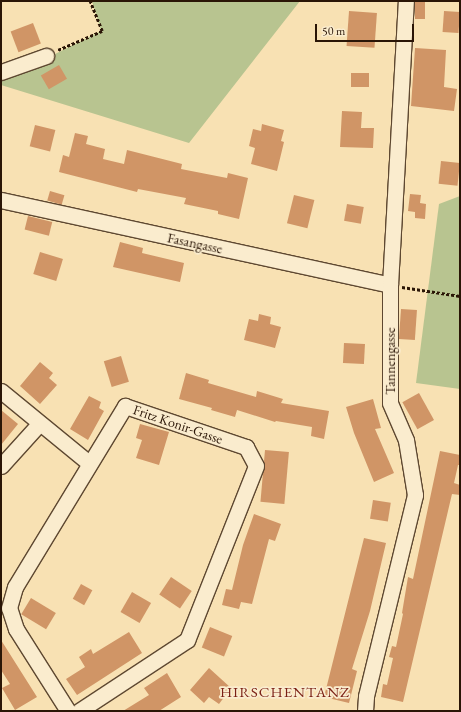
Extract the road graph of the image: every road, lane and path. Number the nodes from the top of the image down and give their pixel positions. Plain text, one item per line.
1 (90, 1) edge
2 (406, 1) edge
3 (46, 56) joint
4 (1, 72) edge
5 (1, 200) edge
6 (390, 285) junction
7 (460, 296) edge
8 (1, 391) edge
9 (39, 424) junction
10 (89, 463) junction
11 (1, 466) edge
12 (68, 711) edge
13 (79, 711) edge
14 (366, 711) edge

1 - 3 path
2 - 6 street, Tannengasse
3 - 4 street
5 - 6 street, Fasangasse
6 - 7 path
6 - 14 street, Tannengasse
8 - 9 street
9 - 10 street
9 - 11 street
10 - 12 street, Fritz Konir-Gasse
10 - 13 street, Fritz Konir-Gasse

